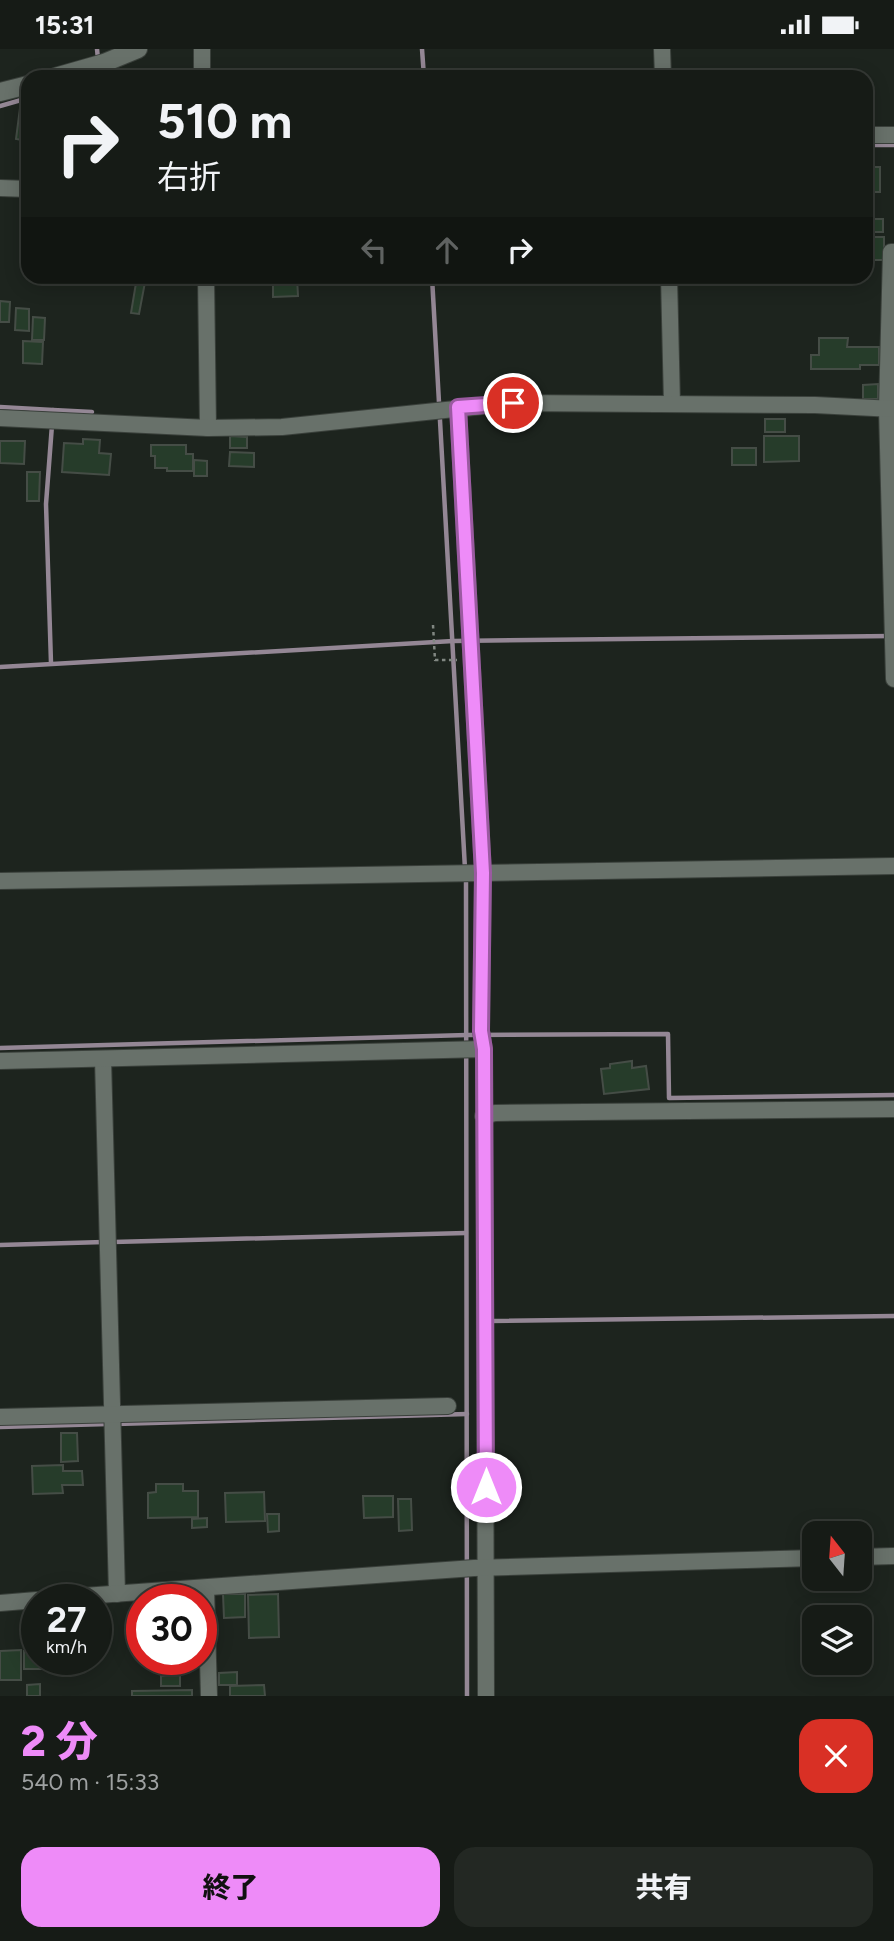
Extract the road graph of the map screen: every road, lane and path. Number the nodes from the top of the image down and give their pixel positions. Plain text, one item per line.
1 (138, 49) edge
2 (202, 49) edge
3 (662, 49) edge
4 (80, 70) edge
5 (202, 70) edge
6 (663, 70) edge
7 (21, 87) edge
8 (0, 92) edge
9 (873, 135) edge
10 (894, 135) edge
11 (0, 188) edge
12 (21, 189) edge
13 (894, 252) edge
14 (206, 284) edge
15 (669, 284) edge
16 (672, 404) junction
17 (446, 409) junction
18 (891, 409) edge
19 (0, 418) edge
20 (208, 428) junction
21 (433, 625) dead end
22 (893, 636) edge
23 (459, 660) dead end
24 (894, 679) edge
25 (894, 866) edge
26 (471, 873) junction
27 (0, 881) edge
28 (476, 1044) junction
29 (103, 1059) junction
30 (0, 1061) edge
31 (894, 1109) edge
32 (483, 1116) junction
33 (448, 1406) dead end
34 (0, 1417) edge
35 (111, 1421) junction
36 (894, 1556) edge
37 (872, 1557) edge
38 (802, 1558) edge
39 (474, 1568) junction
40 (217, 1587) edge
41 (126, 1593) edge
42 (112, 1594) edge
43 (117, 1594) junction
44 (21, 1601) edge
45 (0, 1602) edge
46 (208, 1675) edge
47 (209, 1696) edge
48 (486, 1696) edge

1 - 4 main road
2 - 5 street
3 - 6 street
7 - 8 main road
9 - 10 street
11 - 12 street
13 - 18 street
14 - 20 street
15 - 16 street
16 - 17 street
16 - 18 street
17 - 20 street
17 - 26 street
18 - 22 street
19 - 20 street
21 - 23 path
22 - 24 street
25 - 26 street
26 - 27 street
26 - 28 street
28 - 29 street
28 - 32 street
29 - 30 street
29 - 35 street
31 - 32 street
32 - 39 street
33 - 35 street
34 - 35 street
35 - 43 street
36 - 37 street
38 - 39 street
39 - 40 street
39 - 48 street
41 - 43 street
42 - 43 street
44 - 45 street
46 - 47 street

